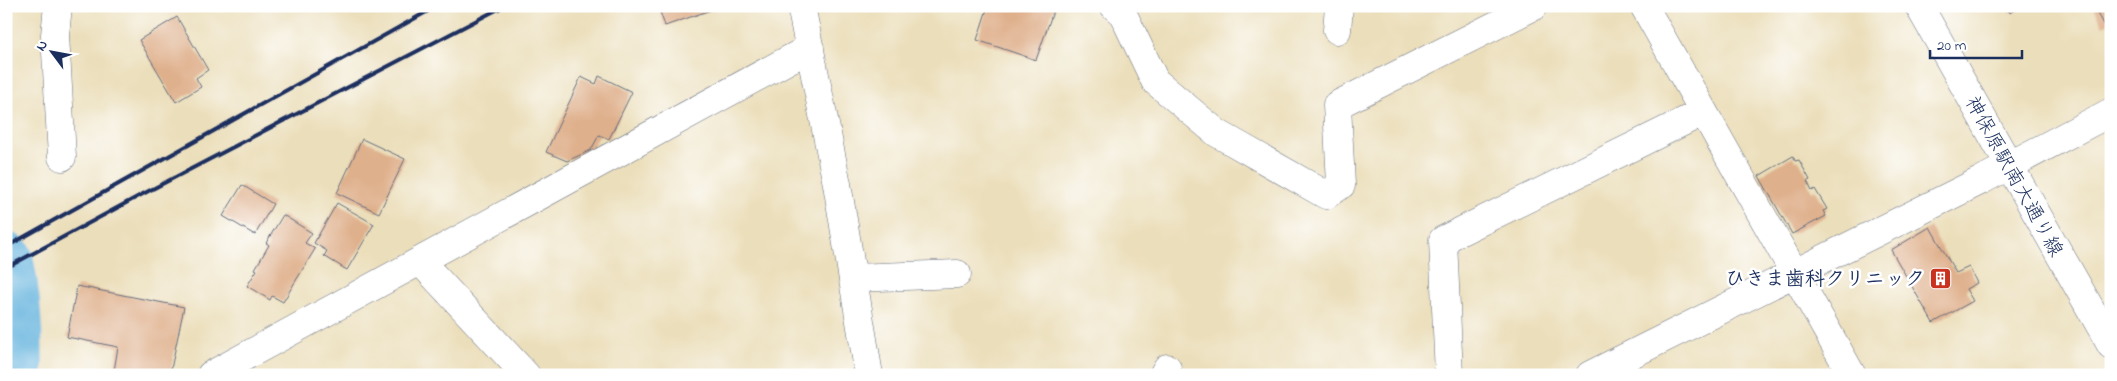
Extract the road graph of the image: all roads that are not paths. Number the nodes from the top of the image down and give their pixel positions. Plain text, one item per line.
1 (58, 6) edge
2 (801, 6) edge
3 (1114, 6) edge
4 (1534, 6) edge
5 (1644, 6) edge
6 (1919, 6) edge
7 (810, 48) junction
8 (1703, 112) junction
9 (2111, 112) edge
10 (62, 157) dead end
11 (2009, 166) junction
12 (420, 261) junction
13 (1795, 273) junction
14 (956, 274) dead end
15 (853, 278) junction
16 (2111, 345) edge
17 (211, 375) edge
18 (526, 375) edge
19 (869, 375) edge
20 (1449, 375) edge
21 (1590, 375) edge
22 (1852, 375) edge

1 - 10 street
2 - 7 street
3 - 4 street
5 - 8 street
6 - 11 street, 神保原駅南大通り線
7 - 12 street
7 - 15 street
8 - 13 street
8 - 20 street
9 - 11 street
11 - 13 street
11 - 16 street, 神保原駅南大通り線
12 - 17 street
12 - 18 street
13 - 21 street
13 - 22 street
14 - 15 street
15 - 19 street

